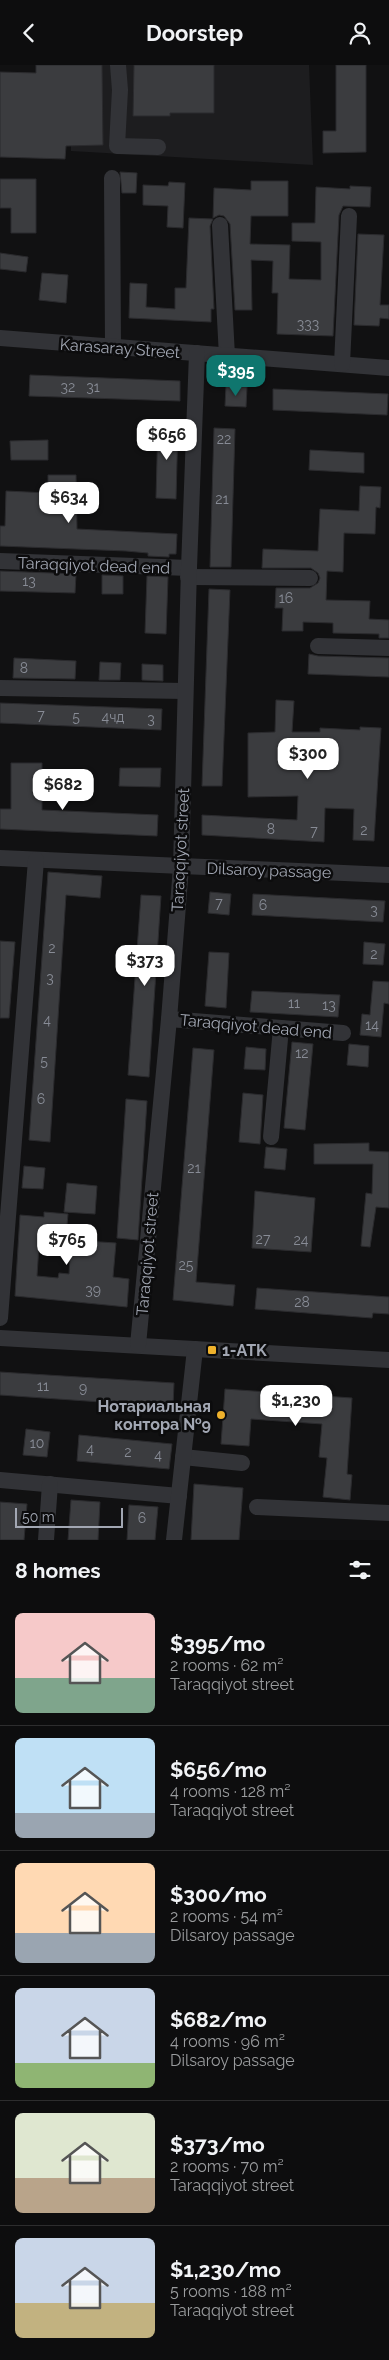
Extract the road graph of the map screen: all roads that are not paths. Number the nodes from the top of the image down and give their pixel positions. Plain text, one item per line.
1 (118, 65) edge
2 (158, 147) dead end
3 (112, 178) dead end
4 (349, 216) dead end
5 (220, 225) dead end
6 (0, 339) edge
7 (113, 347) junction
8 (198, 353) junction
9 (227, 356) junction
10 (342, 364) junction
11 (389, 368) edge
12 (0, 561) edge
13 (188, 573) junction
14 (310, 578) dead end
15 (318, 646) dead end
16 (389, 648) edge
17 (0, 688) edge
18 (185, 691) junction
19 (0, 858) edge
20 (36, 860) junction
21 (181, 867) junction
22 (389, 875) edge
23 (169, 1019) junction
24 (280, 1028) junction
25 (343, 1033) dead end
26 (271, 1137) dead end
27 (0, 1318) edge
28 (0, 1337) edge
29 (138, 1345) junction
30 (194, 1349) junction
31 (389, 1360) edge
32 (183, 1457) junction
33 (242, 1463) dead end
34 (0, 1480) edge
35 (50, 1484) junction
36 (179, 1496) junction
37 (257, 1507) dead end
38 (389, 1513) edge
39 (46, 1540) edge
40 (174, 1540) edge

1 - 2 street
3 - 7 street
4 - 10 street
5 - 9 street
6 - 7 street, Karasaray Street
7 - 8 street, Karasaray Street
8 - 9 street, Karasaray Street
8 - 13 street, Taraqqiyot street
9 - 10 street, Karasaray Street
10 - 11 street, Karasaray Street
12 - 13 street, Taraqqiyot dead end
13 - 14 street, Taraqqiyot dead end
13 - 18 street, Taraqqiyot street
15 - 16 street
17 - 18 street
18 - 21 street, Taraqqiyot street
19 - 20 street, Dilsaroy passage
20 - 21 street, Dilsaroy passage
20 - 27 street
21 - 22 street, Dilsaroy passage
21 - 23 street, Taraqqiyot street
23 - 24 street, Taraqqiyot dead end
23 - 29 street, Taraqqiyot street
24 - 25 street, Taraqqiyot dead end
24 - 26 street
28 - 29 street
29 - 30 street
30 - 31 street
30 - 32 street
32 - 33 street
32 - 36 street
34 - 35 street
35 - 36 street
35 - 39 street
36 - 40 street
37 - 38 street

